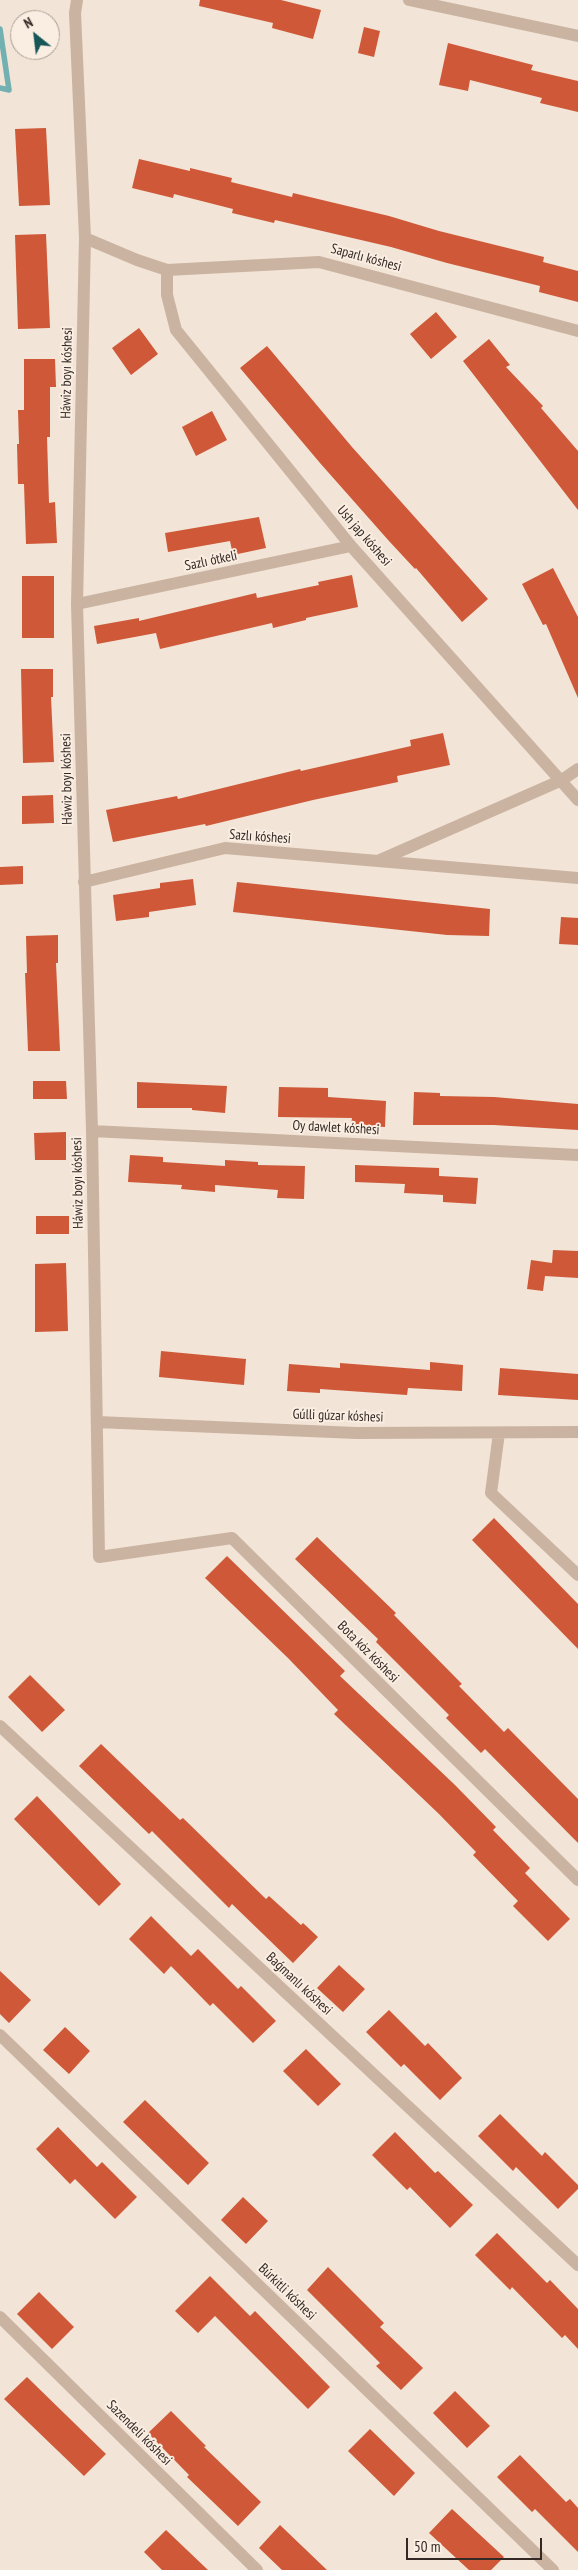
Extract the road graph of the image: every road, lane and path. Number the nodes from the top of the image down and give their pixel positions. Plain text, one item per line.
1 (77, 0) edge
2 (409, 0) edge
3 (578, 36) edge
4 (85, 238) junction
5 (167, 270) junction
6 (578, 332) edge
7 (351, 546) junction
8 (78, 604) junction
9 (578, 769) edge
10 (562, 780) junction
11 (578, 800) edge
12 (378, 861) junction
13 (578, 878) edge
14 (84, 882) junction
15 (92, 1131) junction
16 (578, 1155) edge
17 (97, 1422) junction
18 (578, 1432) edge
19 (499, 1433) junction
20 (99, 1557) joint
21 (578, 1575) edge
22 (0, 1726) edge
23 (578, 1880) edge
24 (0, 2035) edge
25 (578, 2265) edge
26 (0, 2317) edge
27 (257, 2570) edge
28 (553, 2570) edge

1 - 4 street, Háwiz boyı kóshesi
2 - 3 street
4 - 5 street, Saparlı kóshesi
4 - 8 street, Háwiz boyı kóshesi
5 - 6 street, Saparlı kóshesi
5 - 7 street, Ush jap kóshesi
7 - 8 street, Sazlı ótkeli
7 - 10 street, Ush jap kóshesi
8 - 14 street, Háwiz boyı kóshesi
9 - 10 street, Sazlı kóshesi
10 - 11 street, Ush jap kóshesi
10 - 12 street, Sazlı kóshesi
12 - 13 street, Sazlı kóshesi
12 - 14 street, Sazlı kóshesi
14 - 15 street, Háwiz boyı kóshesi
15 - 16 street, Oy dawlet kóshesi
15 - 17 street, Háwiz boyı kóshesi
17 - 19 street, Gúlli gúzar kóshesi
17 - 20 street, Háwiz boyı kóshesi
18 - 19 street, Gúlli gúzar kóshesi
19 - 21 street
20 - 23 street, Bota kóz kóshesi
22 - 25 street, Baǵmanlı kóshesi
24 - 28 street, Búrkitli kóshesi
26 - 27 street, Sazendeli kóshesi

